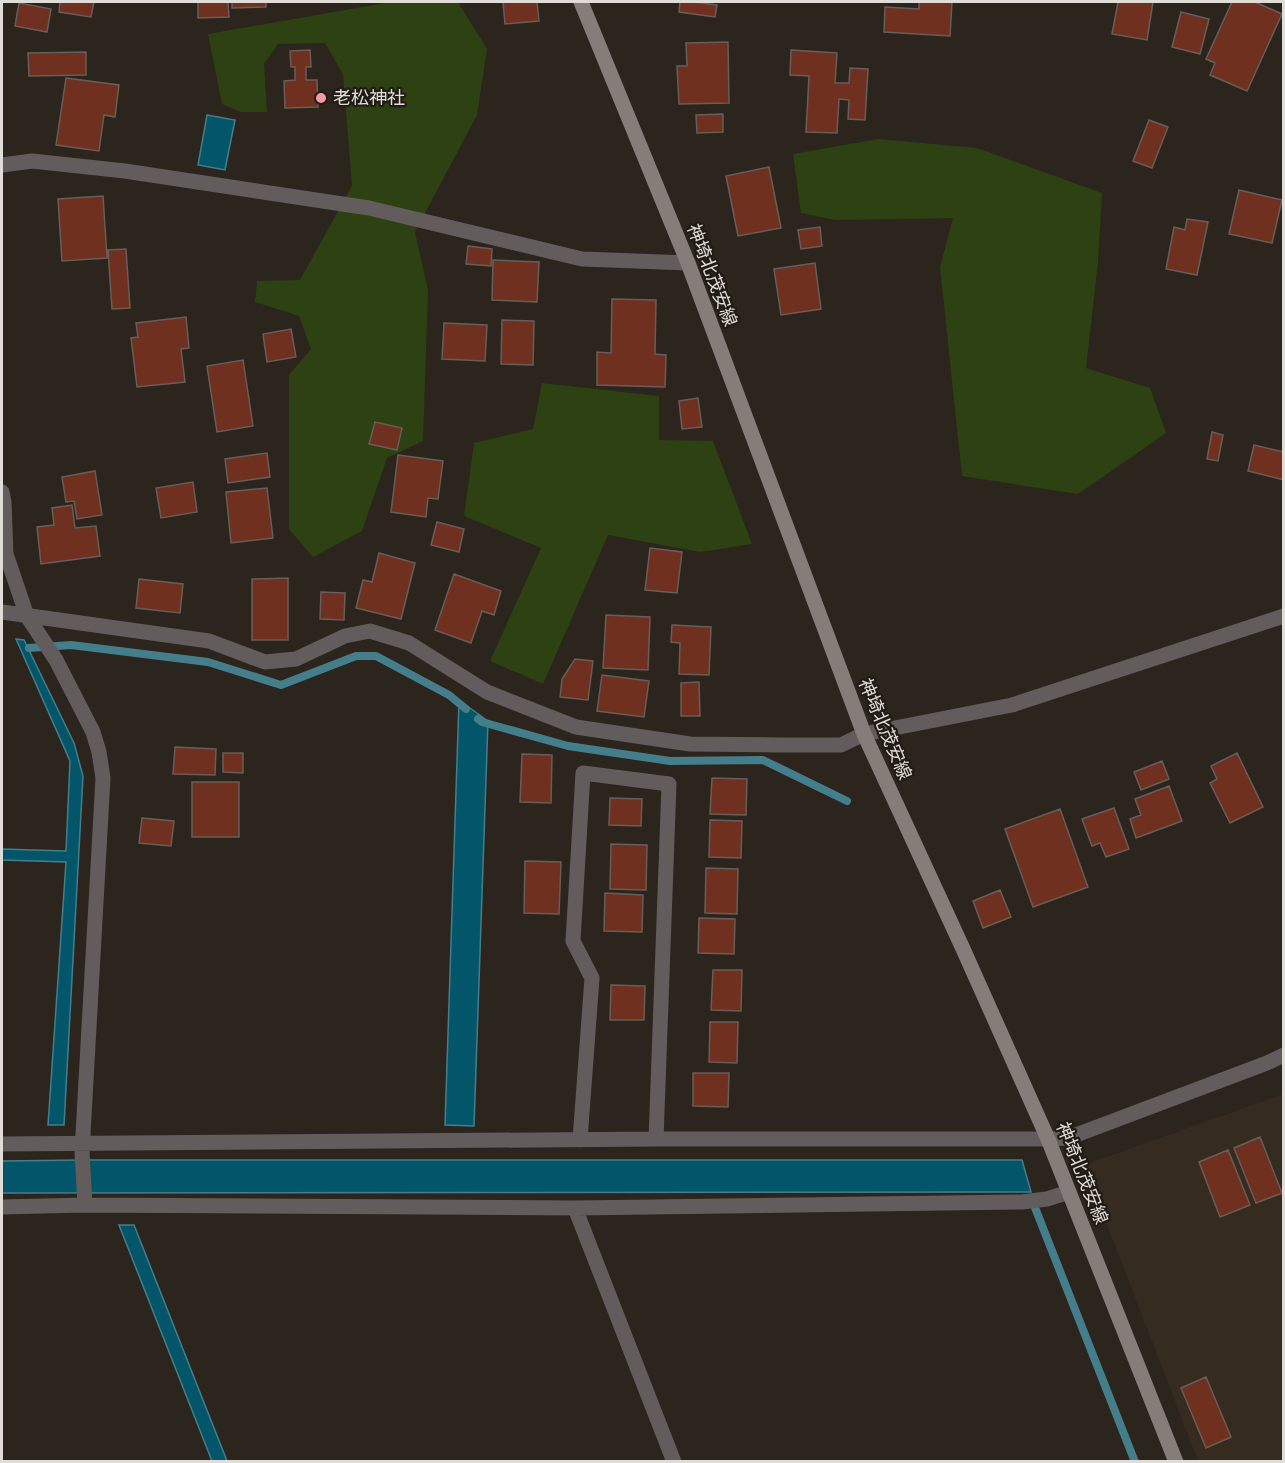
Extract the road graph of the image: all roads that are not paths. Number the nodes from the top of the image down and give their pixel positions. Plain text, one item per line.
1 (581, 2) edge
2 (2, 165) edge
3 (688, 263) junction
4 (2, 492) edge
5 (2, 612) edge
6 (27, 616) junction
7 (1284, 616) edge
8 (864, 735) junction
9 (1284, 1055) edge
10 (656, 1139) junction
11 (1048, 1139) junction
12 (580, 1140) junction
13 (2, 1144) edge
14 (82, 1148) junction
15 (1069, 1192) junction
16 (84, 1200) junction
17 (2, 1207) edge
18 (575, 1208) junction
19 (674, 1461) edge
20 (1176, 1461) edge

1 - 3 main road, 神埼北茂安線
2 - 3 street
3 - 8 main road, 神埼北茂安線
4 - 6 street
5 - 6 street
6 - 8 street
6 - 14 street
7 - 8 street
8 - 11 main road, 神埼北茂安線
9 - 11 street
10 - 11 street
10 - 12 street
10 - 12 street
11 - 15 main road, 神埼北茂安線
12 - 14 street
13 - 14 street
14 - 16 street
15 - 18 street
15 - 20 main road, 神埼北茂安線
16 - 17 street
16 - 18 street
18 - 19 street

